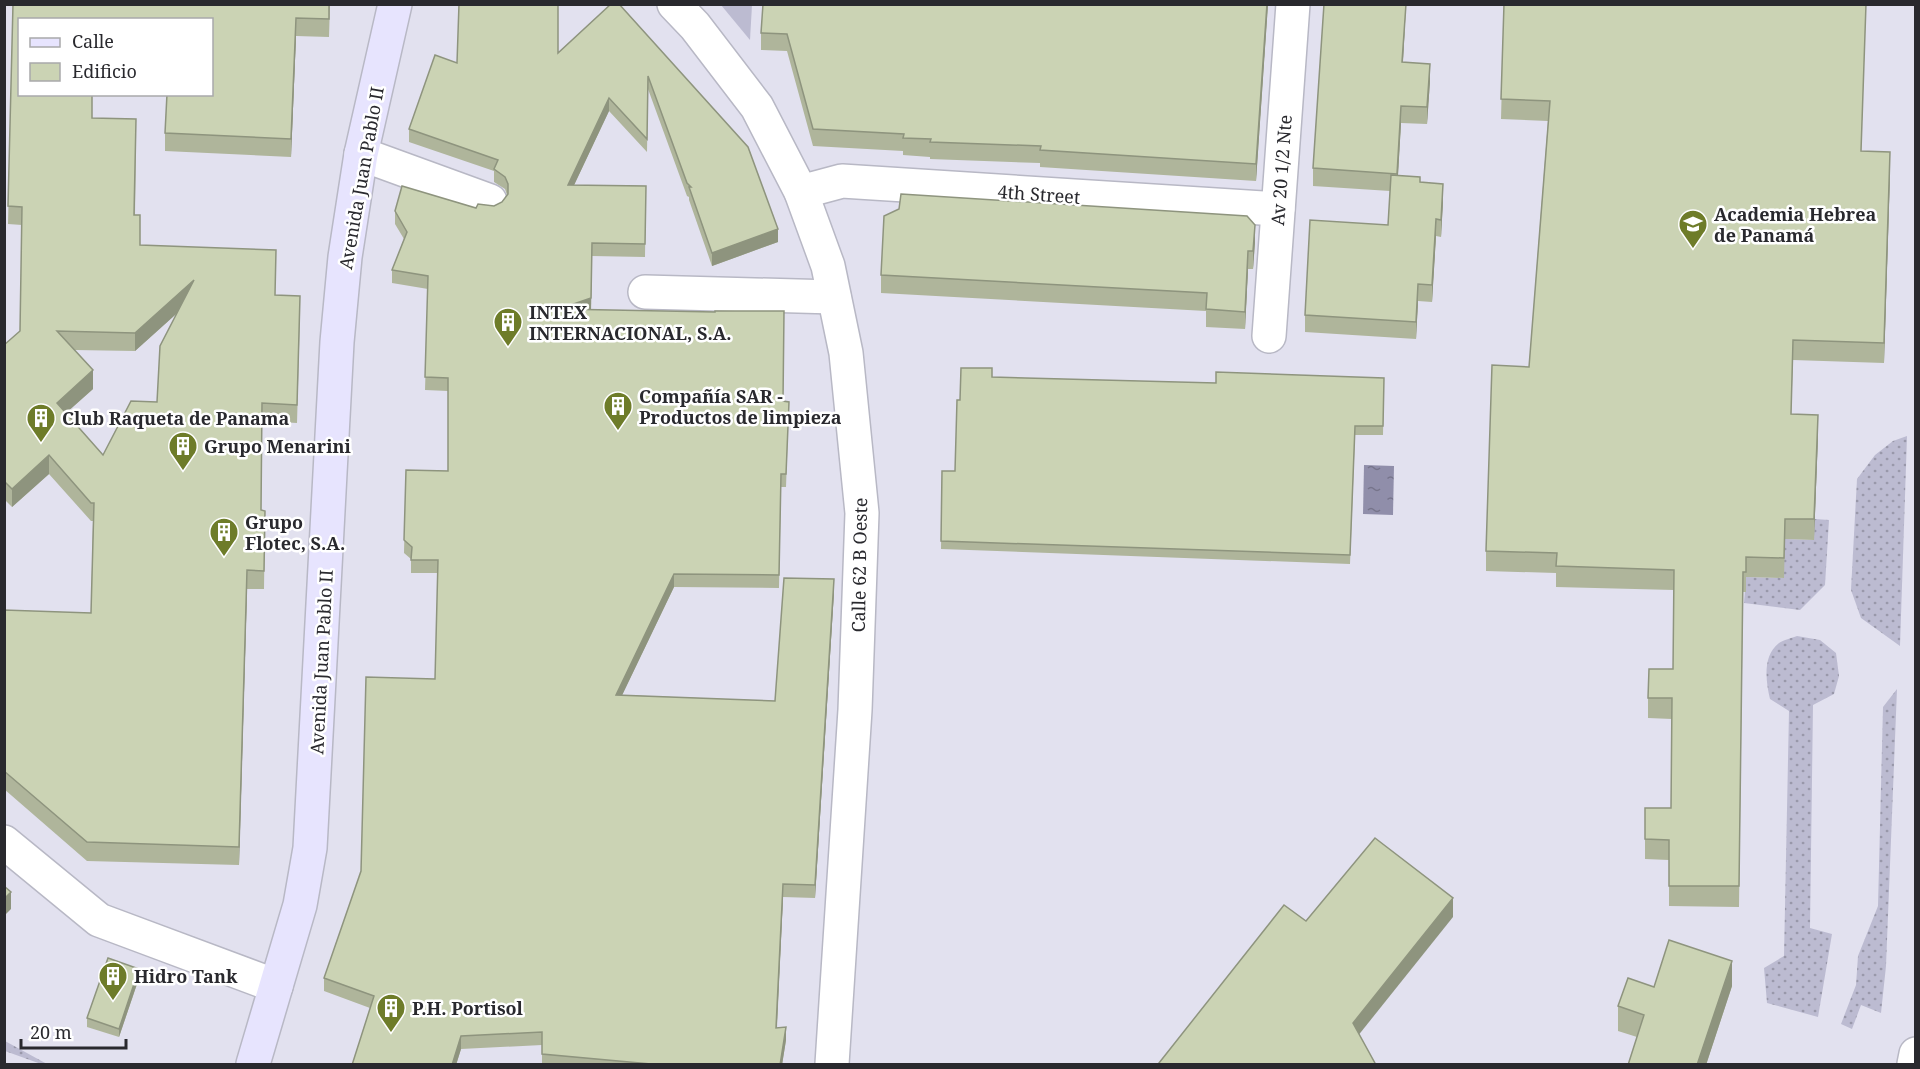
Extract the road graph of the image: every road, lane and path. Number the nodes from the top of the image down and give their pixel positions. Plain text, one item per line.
1 (395, 4) edge
2 (674, 4) edge
3 (1293, 4) edge
4 (361, 154) junction
5 (801, 192) junction
6 (490, 201) dead end
7 (1278, 209) junction
8 (645, 292) dead end
9 (834, 297) junction
10 (1269, 336) dead end
11 (4, 842) edge
12 (276, 986) junction
13 (1916, 1054) edge
14 (253, 1065) edge
15 (832, 1065) edge
16 (1914, 1065) edge

1 - 4 main road, Avenida Juan Pablo II
2 - 5 street, Calle 62 B Oeste
3 - 7 street, Av 20 1/2 Nte
4 - 6 street
4 - 12 main road, Avenida Juan Pablo II
5 - 7 street, 4th Street
5 - 9 street, Calle 62 B Oeste
7 - 10 street, Av 20 1/2 Nte
8 - 9 street
9 - 15 street, Calle 62 B Oeste
11 - 12 street
12 - 14 main road, Avenida Juan Pablo II
13 - 16 street

